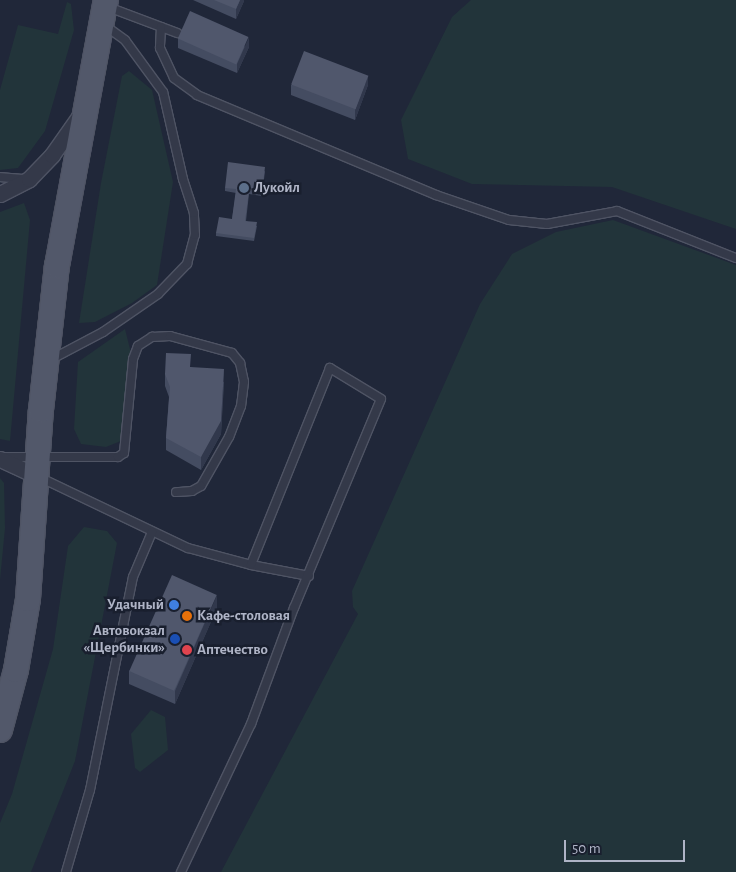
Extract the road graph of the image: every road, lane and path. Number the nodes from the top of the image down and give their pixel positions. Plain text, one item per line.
1 (104, 9) edge
2 (161, 27) junction
3 (177, 33) dead end
4 (83, 111) junction
5 (0, 177) edge
6 (29, 179) junction
7 (0, 194) edge
8 (736, 258) edge
9 (46, 362) junction
10 (0, 458) edge
11 (37, 467) junction
12 (176, 492) dead end
13 (152, 532) junction
14 (251, 565) junction
15 (309, 576) junction
16 (0, 730) edge
17 (66, 872) edge
18 (181, 872) edge

1 - 2 lane
1 - 4 main road
1 - 9 lane
2 - 3 lane
2 - 8 lane
4 - 6 street
4 - 9 main road
5 - 6 lane
6 - 7 street
9 - 11 main road
10 - 11 street
11 - 12 lane
11 - 13 lane
11 - 16 main road
13 - 14 lane
13 - 17 lane
14 - 15 lane
14 - 15 lane
15 - 18 lane

